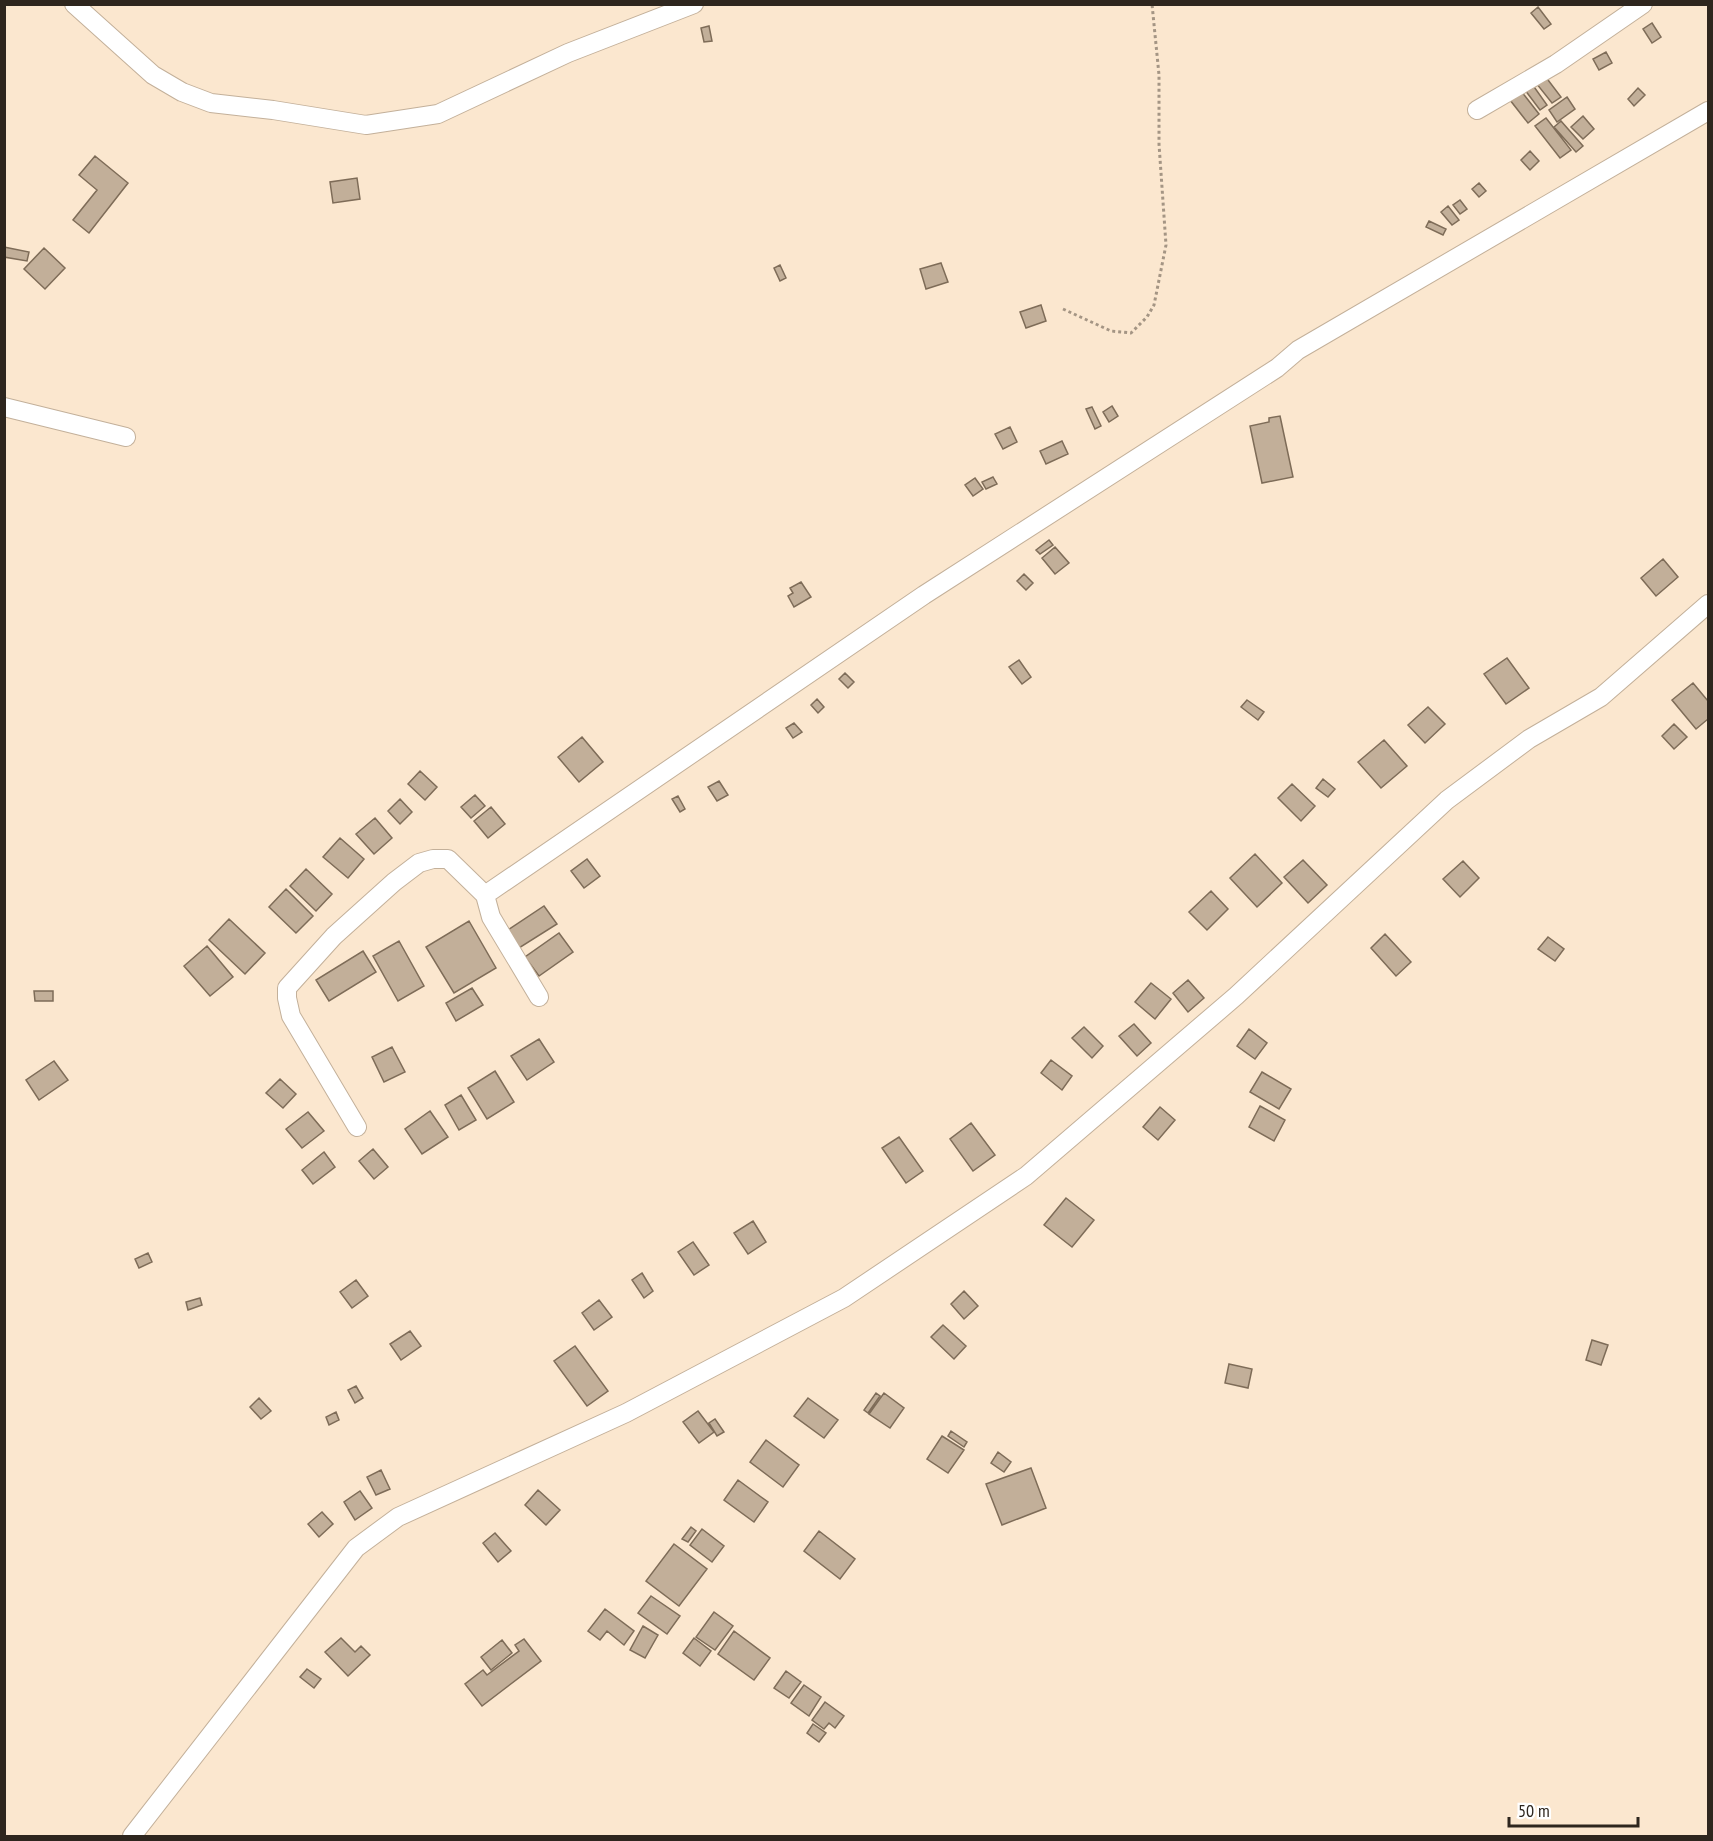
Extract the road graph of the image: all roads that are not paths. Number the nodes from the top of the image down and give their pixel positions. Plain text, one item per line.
1 (74, 4) edge
2 (694, 4) edge
3 (1643, 4) edge
4 (1477, 110) dead end
5 (1708, 111) edge
6 (4, 407) edge
7 (126, 437) dead end
8 (1708, 604) edge
9 (485, 895) junction
10 (539, 997) dead end
11 (357, 1127) dead end
12 (132, 1836) edge

1 - 2 street
3 - 4 street
5 - 9 street
6 - 7 street
8 - 12 street
9 - 10 street
9 - 11 street

